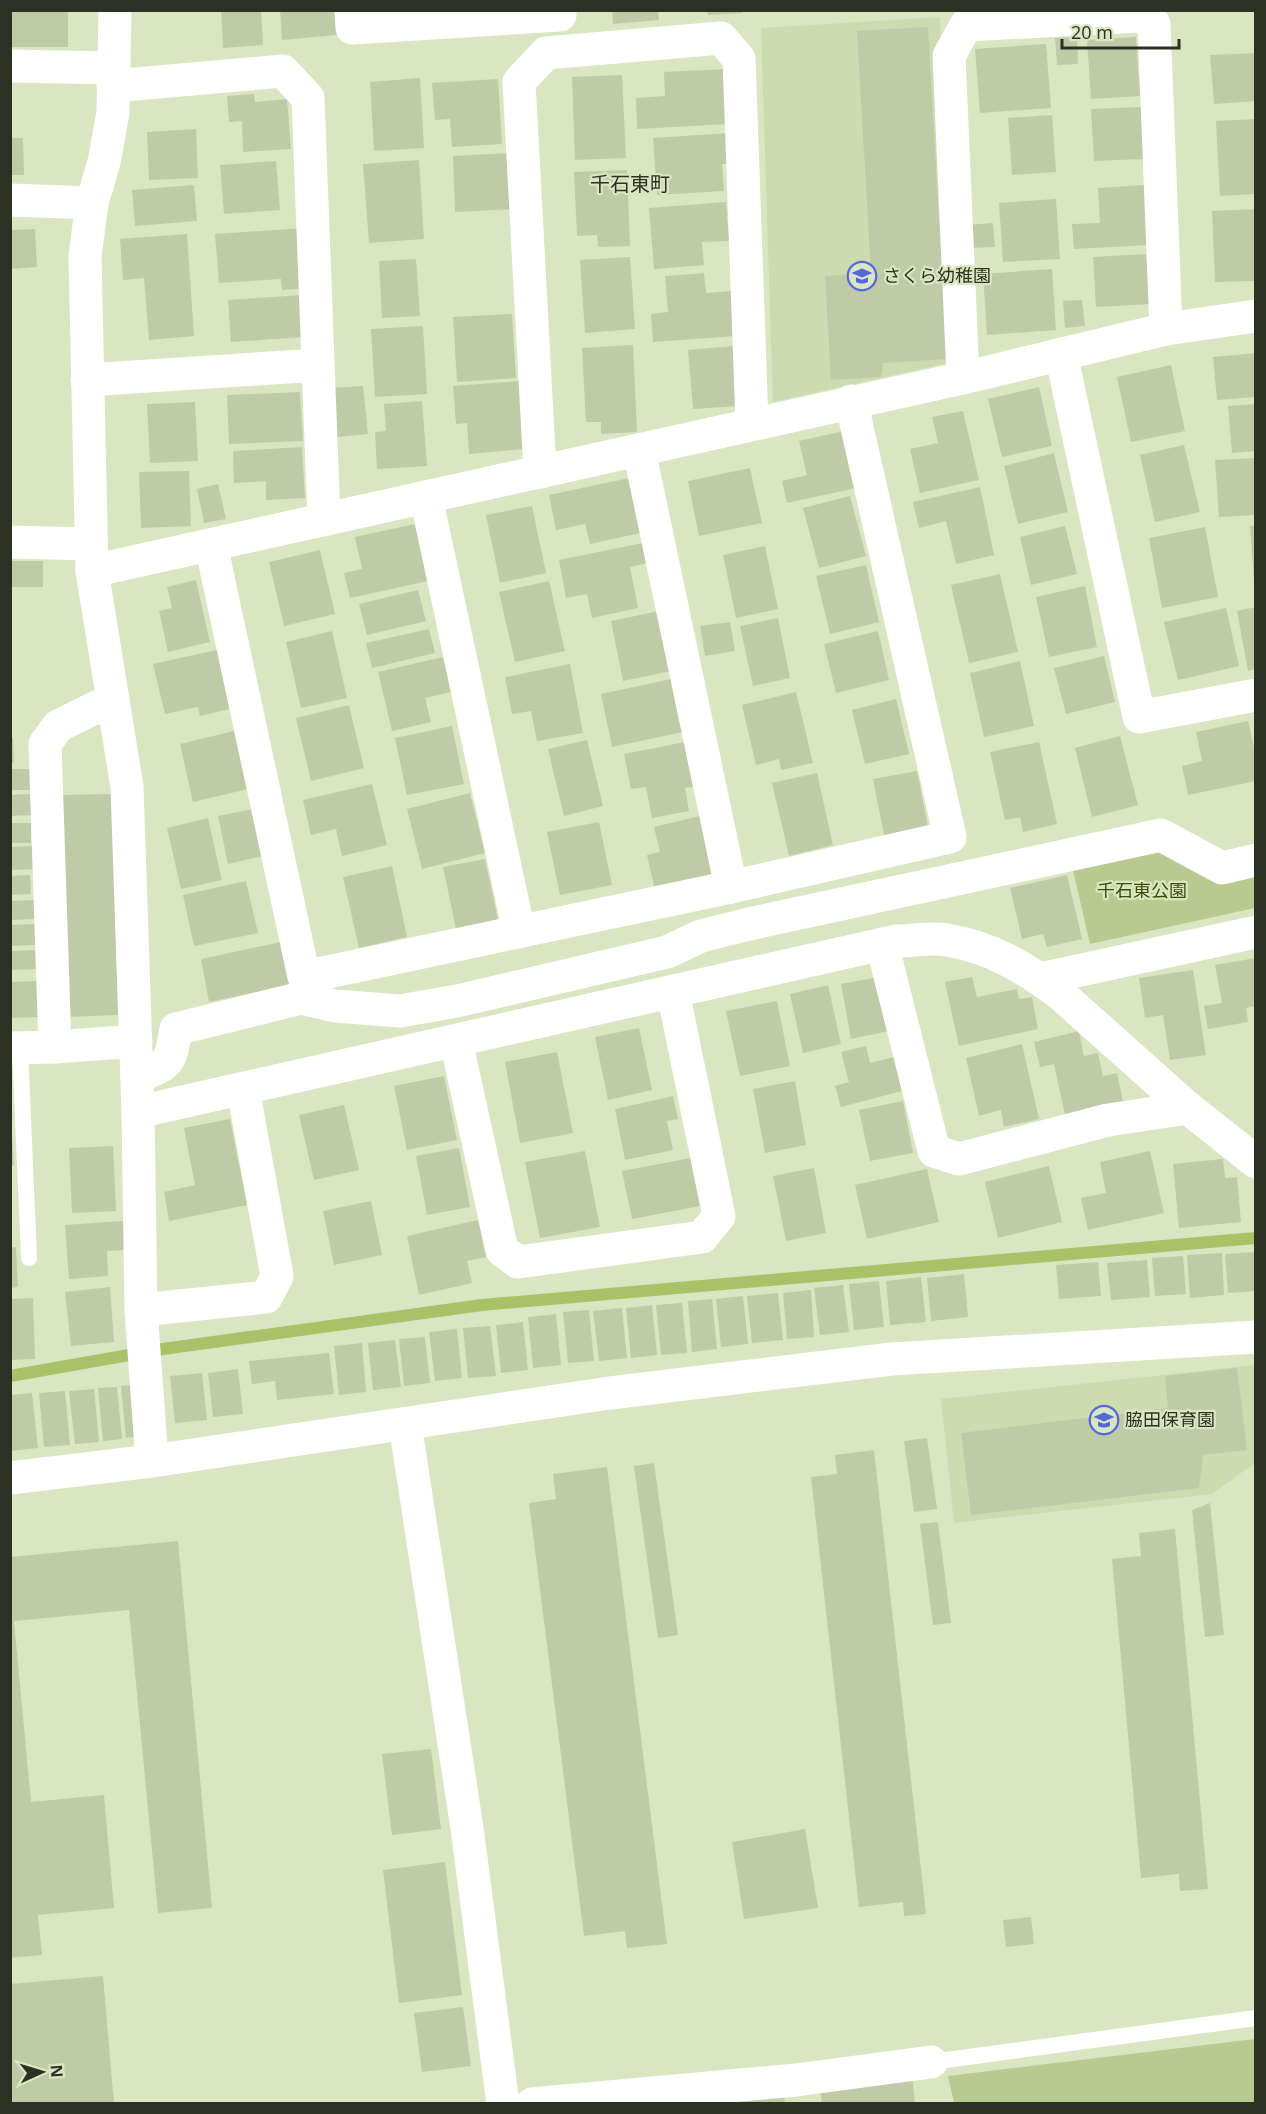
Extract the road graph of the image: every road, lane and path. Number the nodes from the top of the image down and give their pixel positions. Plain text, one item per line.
1 (115, 10) edge
2 (351, 10) edge
3 (560, 10) edge
4 (10, 66) edge
5 (113, 77) junction
6 (10, 200) edge
7 (92, 203) junction
8 (1256, 316) edge
9 (1166, 329) junction
10 (1061, 354) junction
11 (318, 365) junction
12 (963, 378) junction
13 (87, 380) junction
14 (851, 402) junction
15 (752, 424) junction
16 (639, 450) junction
17 (540, 472) junction
18 (426, 497) junction
19 (324, 520) junction
20 (10, 542) edge
21 (210, 545) junction
22 (91, 558) junction
23 (1256, 695) edge
24 (113, 699) junction
25 (1256, 860) edge
26 (731, 887) junction
27 (519, 932) junction
28 (1256, 932) edge
29 (882, 944) junction
30 (1040, 979) junction
31 (674, 992) junction
32 (136, 1041) junction
33 (456, 1041) junction
34 (55, 1047) junction
35 (15, 1048) edge
36 (137, 1076) junction
37 (243, 1089) junction
38 (1188, 1108) junction
39 (138, 1112) junction
40 (1256, 1161) edge
41 (29, 1258) dead end
42 (141, 1310) junction
43 (1256, 1337) edge
44 (405, 1424) junction
45 (152, 1461) junction
46 (10, 1478) edge
47 (1256, 2018) edge
48 (931, 2062) joint
49 (797, 2092) edge
50 (608, 2101) edge
51 (503, 2103) edge
52 (532, 2103) edge

1 - 5 street
2 - 3 street
4 - 5 street
5 - 7 street
5 - 11 street
6 - 7 street
7 - 13 street
8 - 9 street
9 - 10 street
9 - 12 street
10 - 12 street
10 - 23 street
11 - 13 street
11 - 19 street
12 - 14 street
13 - 22 street
14 - 15 street
14 - 26 street
15 - 16 street
15 - 17 street
16 - 17 street
16 - 26 street
17 - 18 street
18 - 19 street
18 - 27 street
19 - 21 street
20 - 22 street
21 - 22 street
21 - 27 street
22 - 24 street
24 - 32 street
24 - 34 street
25 - 36 street
26 - 27 street
28 - 30 street
29 - 30 street
29 - 31 street
29 - 38 street
30 - 38 street
31 - 33 street
31 - 33 street
32 - 34 street
32 - 36 street
33 - 37 street
34 - 35 street
35 - 41 lane
36 - 39 street
37 - 39 street
37 - 42 street
38 - 40 street
39 - 42 street
42 - 45 street
43 - 44 street
44 - 45 street
44 - 51 street
45 - 46 street
47 - 48 lane
48 - 49 street
49 - 50 street
50 - 52 street

